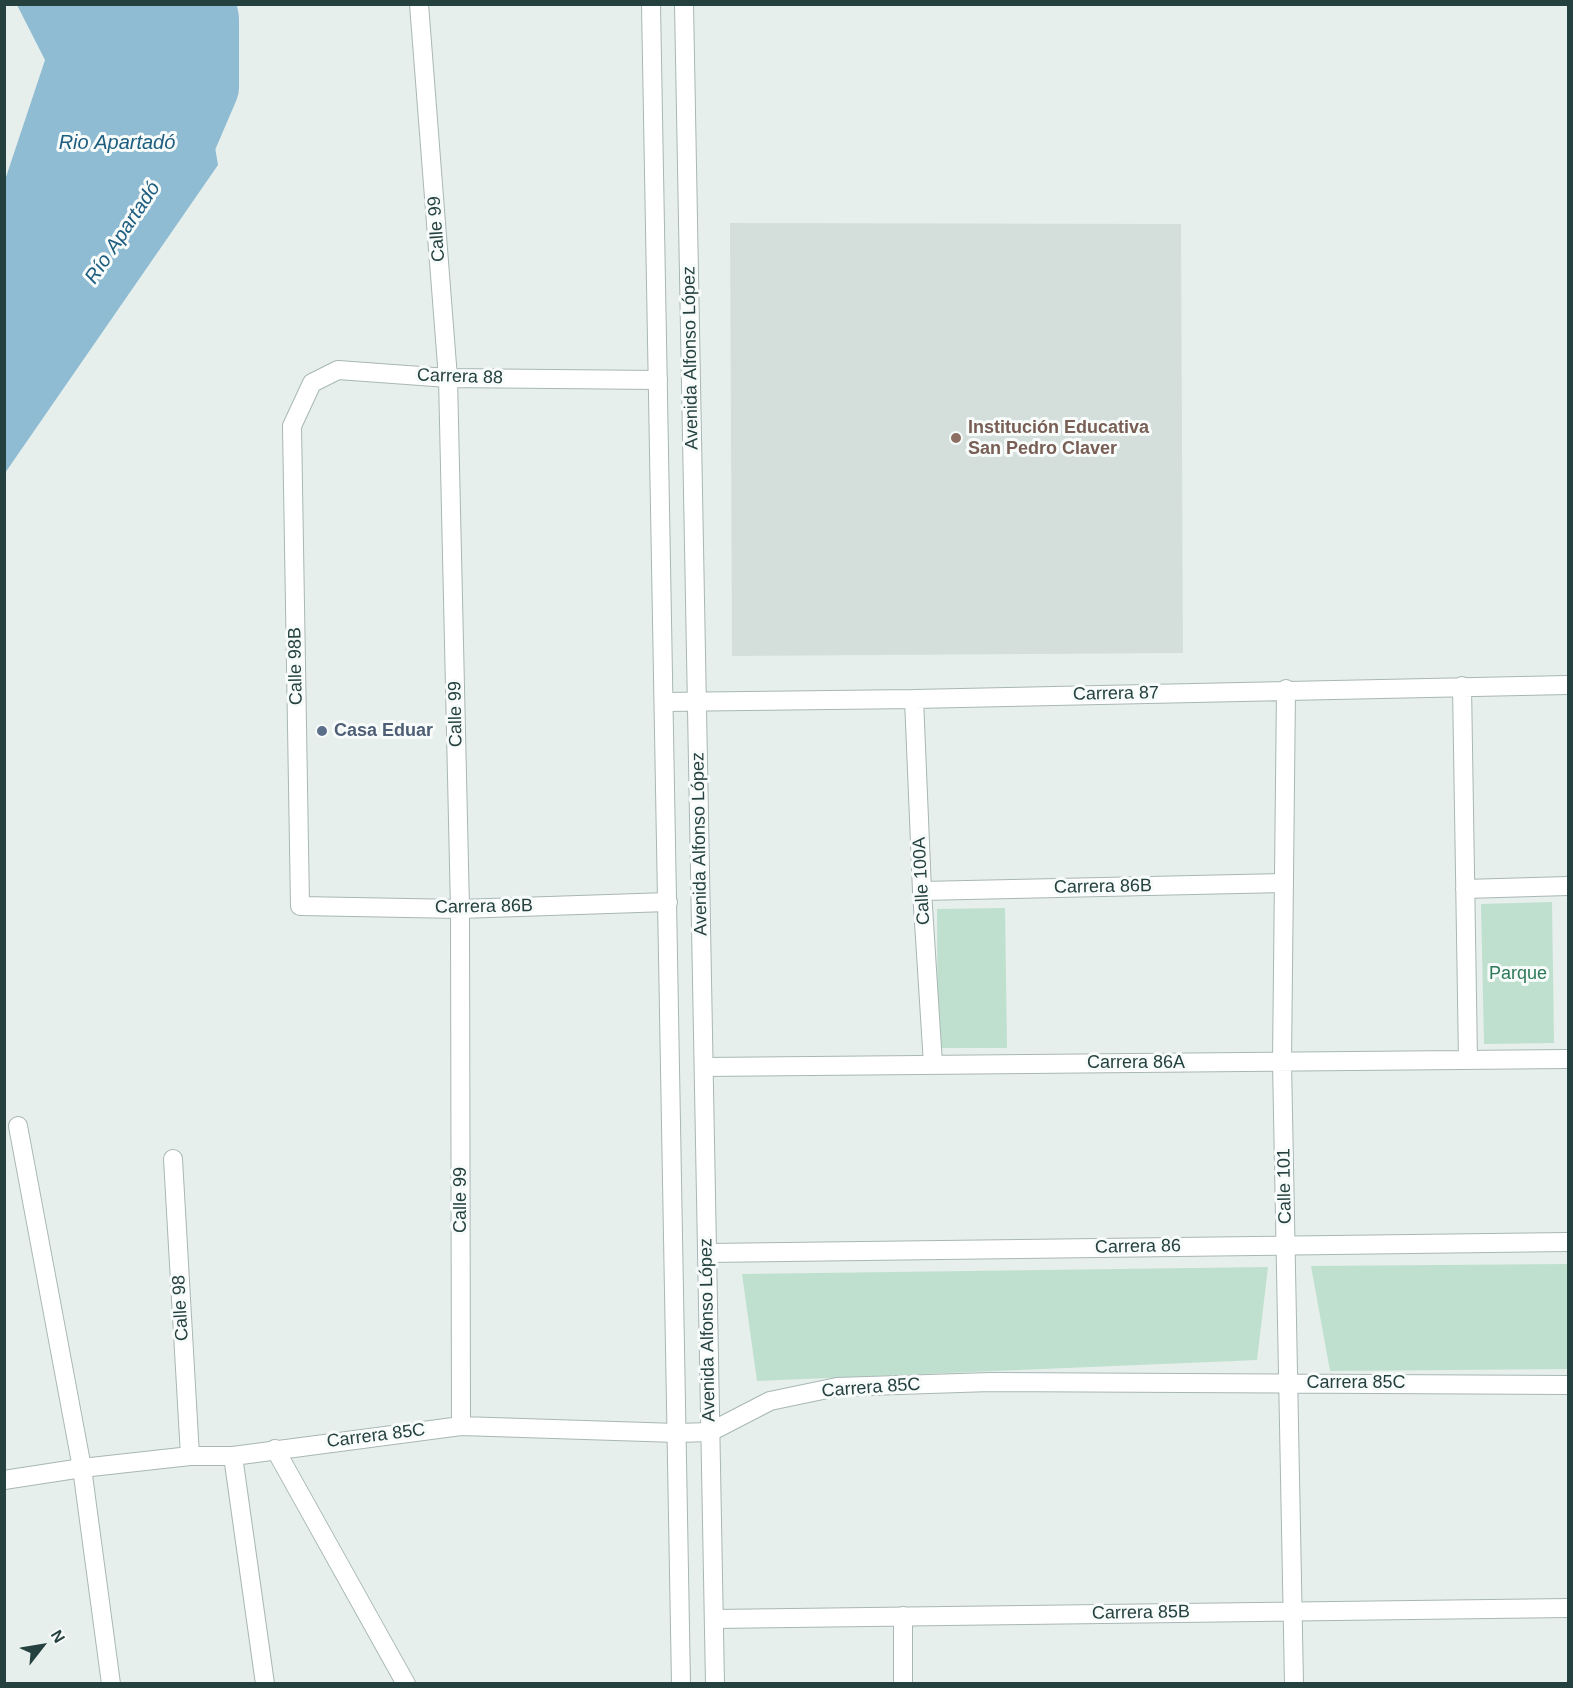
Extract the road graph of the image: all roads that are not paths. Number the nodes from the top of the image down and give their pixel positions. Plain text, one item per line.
1 (420, 4) edge
2 (651, 4) edge
3 (684, 4) edge
4 (448, 378) junction
5 (658, 380) junction
6 (292, 426) joint
7 (1569, 685) edge
8 (1462, 686) junction
9 (1286, 689) junction
10 (914, 699) junction
11 (697, 701) junction
12 (664, 702) junction
13 (1284, 884) junction
14 (1569, 886) edge
15 (1465, 889) junction
16 (922, 891) junction
17 (668, 902) junction
18 (300, 906) joint
19 (460, 909) junction
20 (1569, 1059) edge
21 (1468, 1060) junction
22 (1282, 1062) junction
23 (933, 1064) junction
24 (704, 1067) junction
25 (18, 1126) dead end
26 (173, 1160) dead end
27 (1569, 1242) edge
28 (1286, 1245) junction
29 (707, 1253) junction
30 (1290, 1383) junction
31 (1569, 1384) edge
32 (461, 1426) junction
33 (710, 1432) junction
34 (677, 1434) junction
35 (274, 1449) junction
36 (233, 1455) junction
37 (190, 1456) junction
38 (82, 1468) junction
39 (4, 1480) edge
40 (1569, 1608) edge
41 (1294, 1611) junction
42 (903, 1616) junction
43 (714, 1619) junction
44 (111, 1683) edge
45 (265, 1683) edge
46 (406, 1683) edge
47 (681, 1683) edge
48 (715, 1683) edge
49 (903, 1683) edge
50 (1294, 1683) edge

1 - 4 street, Calle 99
2 - 5 street, Avenida Alfonso López
3 - 11 street, Avenida Alfonso López
4 - 5 street, Carrera 88
4 - 6 street, Carrera 88
4 - 19 street, Calle 99
5 - 12 street, Avenida Alfonso López
6 - 18 street, Calle 98B
7 - 8 street, Carrera 87
8 - 9 street, Carrera 87
8 - 15 street
9 - 10 street, Carrera 87
9 - 13 street, Calle 101
10 - 11 street, Carrera 87
10 - 16 street, Calle 100A
11 - 12 street, Carrera 87
11 - 24 street, Avenida Alfonso López
12 - 17 street, Avenida Alfonso López
13 - 16 street, Carrera 86B
13 - 22 street, Calle 101
14 - 15 street
15 - 21 street
16 - 23 street, Calle 100A
17 - 19 street, Carrera 86B
17 - 34 street, Avenida Alfonso López
18 - 19 street, Carrera 86B
19 - 32 street, Calle 99
20 - 21 street, Carrera 86A
21 - 22 street, Carrera 86A
22 - 23 street, Carrera 86A
22 - 28 street, Calle 101
23 - 24 street, Carrera 86A
24 - 29 street, Avenida Alfonso López
25 - 38 street
26 - 37 street, Calle 98
27 - 28 street, Carrera 86
28 - 29 street, Carrera 86
28 - 30 street, Calle 101
29 - 33 street, Avenida Alfonso López
30 - 31 street, Carrera 85C
30 - 33 street, Carrera 85C
30 - 41 street, Calle 101
32 - 34 street, Carrera 85C
32 - 35 street, Carrera 85C
33 - 34 street, Carrera 85C
33 - 43 street, Avenida Alfonso López
34 - 47 street, Avenida Alfonso López
35 - 36 street, Carrera 85C
35 - 46 street
36 - 37 street, Carrera 85C
36 - 45 street
37 - 38 street, Carrera 85C
38 - 39 street, Carrera 85C
38 - 44 street
40 - 41 street, Carrera 85B
41 - 42 street, Carrera 85B
41 - 50 street, Calle 101
42 - 43 street, Carrera 85B
42 - 49 street
43 - 48 street, Avenida Alfonso López

